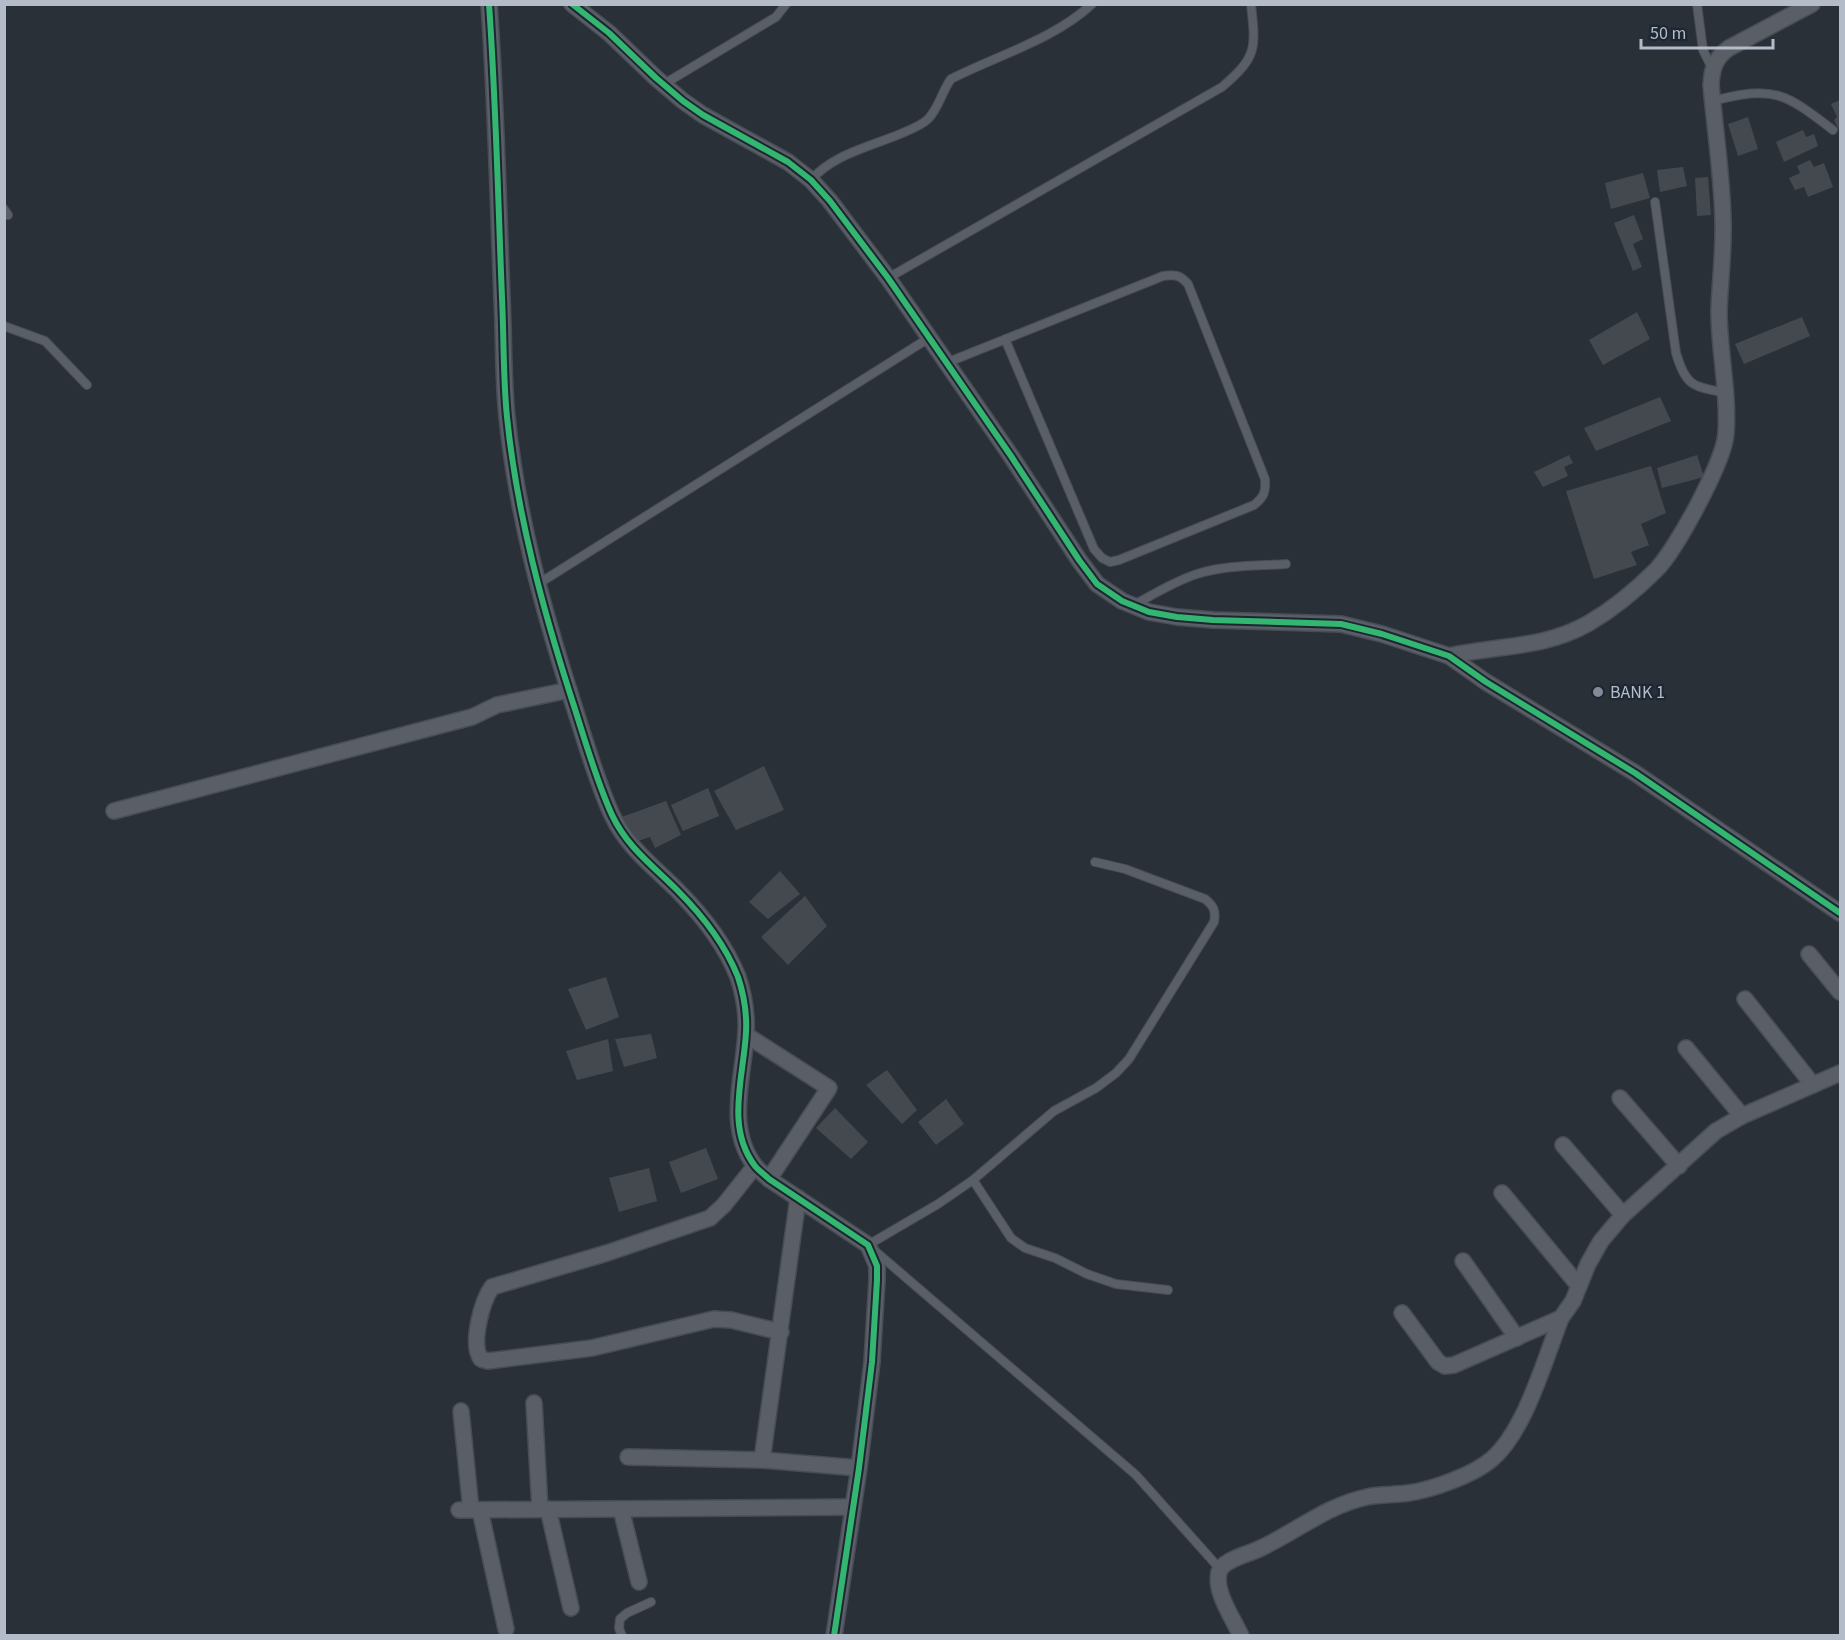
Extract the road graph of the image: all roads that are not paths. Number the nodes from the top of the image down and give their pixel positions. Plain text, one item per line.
1 (489, 4) edge
2 (572, 4) edge
3 (786, 4) edge
4 (1092, 4) edge
5 (1251, 4) edge
6 (1697, 4) edge
7 (1812, 4) edge
8 (1712, 69) junction
9 (663, 84) junction
10 (1713, 101) junction
11 (1833, 130) dead end
12 (811, 180) junction
13 (1655, 202) dead end
14 (888, 278) junction
15 (4, 326) edge
16 (929, 338) junction
17 (1005, 339) junction
18 (946, 363) junction
19 (87, 385) dead end
20 (1726, 393) junction
21 (1286, 564) dead end
22 (538, 584) junction
23 (1134, 606) junction
24 (1449, 656) junction
25 (569, 690) junction
26 (114, 811) dead end
27 (1095, 862) dead end
28 (1840, 913) edge
29 (1809, 954) dead end
30 (1840, 992) edge
31 (1745, 999) dead end
32 (746, 1035) junction
33 (1686, 1048) dead end
34 (1840, 1073) edge
35 (1813, 1085) junction
36 (1620, 1098) dead end
37 (1742, 1116) junction
38 (1563, 1145) dead end
39 (755, 1166) junction
40 (1679, 1166) junction
41 (769, 1179) junction
42 (973, 1180) junction
43 (1502, 1193) dead end
44 (798, 1198) junction
45 (1623, 1215) junction
46 (868, 1245) junction
47 (1463, 1262) dead end
48 (1579, 1286) junction
49 (1168, 1290) dead end
50 (1402, 1313) dead end
51 (1561, 1318) junction
52 (781, 1332) junction
53 (1517, 1338) junction
54 (534, 1403) dead end
55 (461, 1411) dead end
56 (628, 1457) dead end
57 (762, 1460) junction
58 (859, 1468) junction
59 (853, 1507) junction
60 (544, 1509) junction
61 (621, 1509) junction
62 (470, 1510) junction
63 (1220, 1569) junction
64 (639, 1582) dead end
65 (651, 1602) dead end
66 (571, 1608) dead end
67 (506, 1629) dead end
68 (622, 1635) edge
69 (834, 1635) edge
70 (1241, 1635) edge

1 - 22 street
2 - 9 street
3 - 9 lane
4 - 12 lane
5 - 14 lane
6 - 8 lane
7 - 8 street
8 - 10 street
9 - 12 street
10 - 11 lane
10 - 20 street
12 - 14 street
13 - 20 lane
14 - 16 street
15 - 19 lane
16 - 18 street
16 - 22 lane
17 - 17 lane
17 - 18 lane
18 - 23 street
20 - 24 street
21 - 23 lane
22 - 25 street
23 - 24 street
24 - 28 street
25 - 26 street
25 - 32 street
27 - 42 lane
29 - 30 street
31 - 35 street
32 - 39 street
32 - 41 street
33 - 37 street
34 - 35 street
35 - 37 street
36 - 40 street
37 - 40 street
38 - 45 street
39 - 41 street
39 - 52 street
40 - 45 street
41 - 44 street
42 - 46 lane
42 - 49 lane
43 - 48 street
44 - 46 street
44 - 52 street
45 - 48 street
46 - 58 street
46 - 63 lane
47 - 53 street
48 - 51 street
50 - 53 street
51 - 53 street
51 - 63 street
52 - 57 street
54 - 60 street
55 - 62 street
56 - 57 street
57 - 58 street
58 - 59 street
59 - 61 street
59 - 69 street
60 - 61 street
60 - 62 street
60 - 66 street
61 - 64 street
62 - 67 street
63 - 70 street
65 - 68 lane

